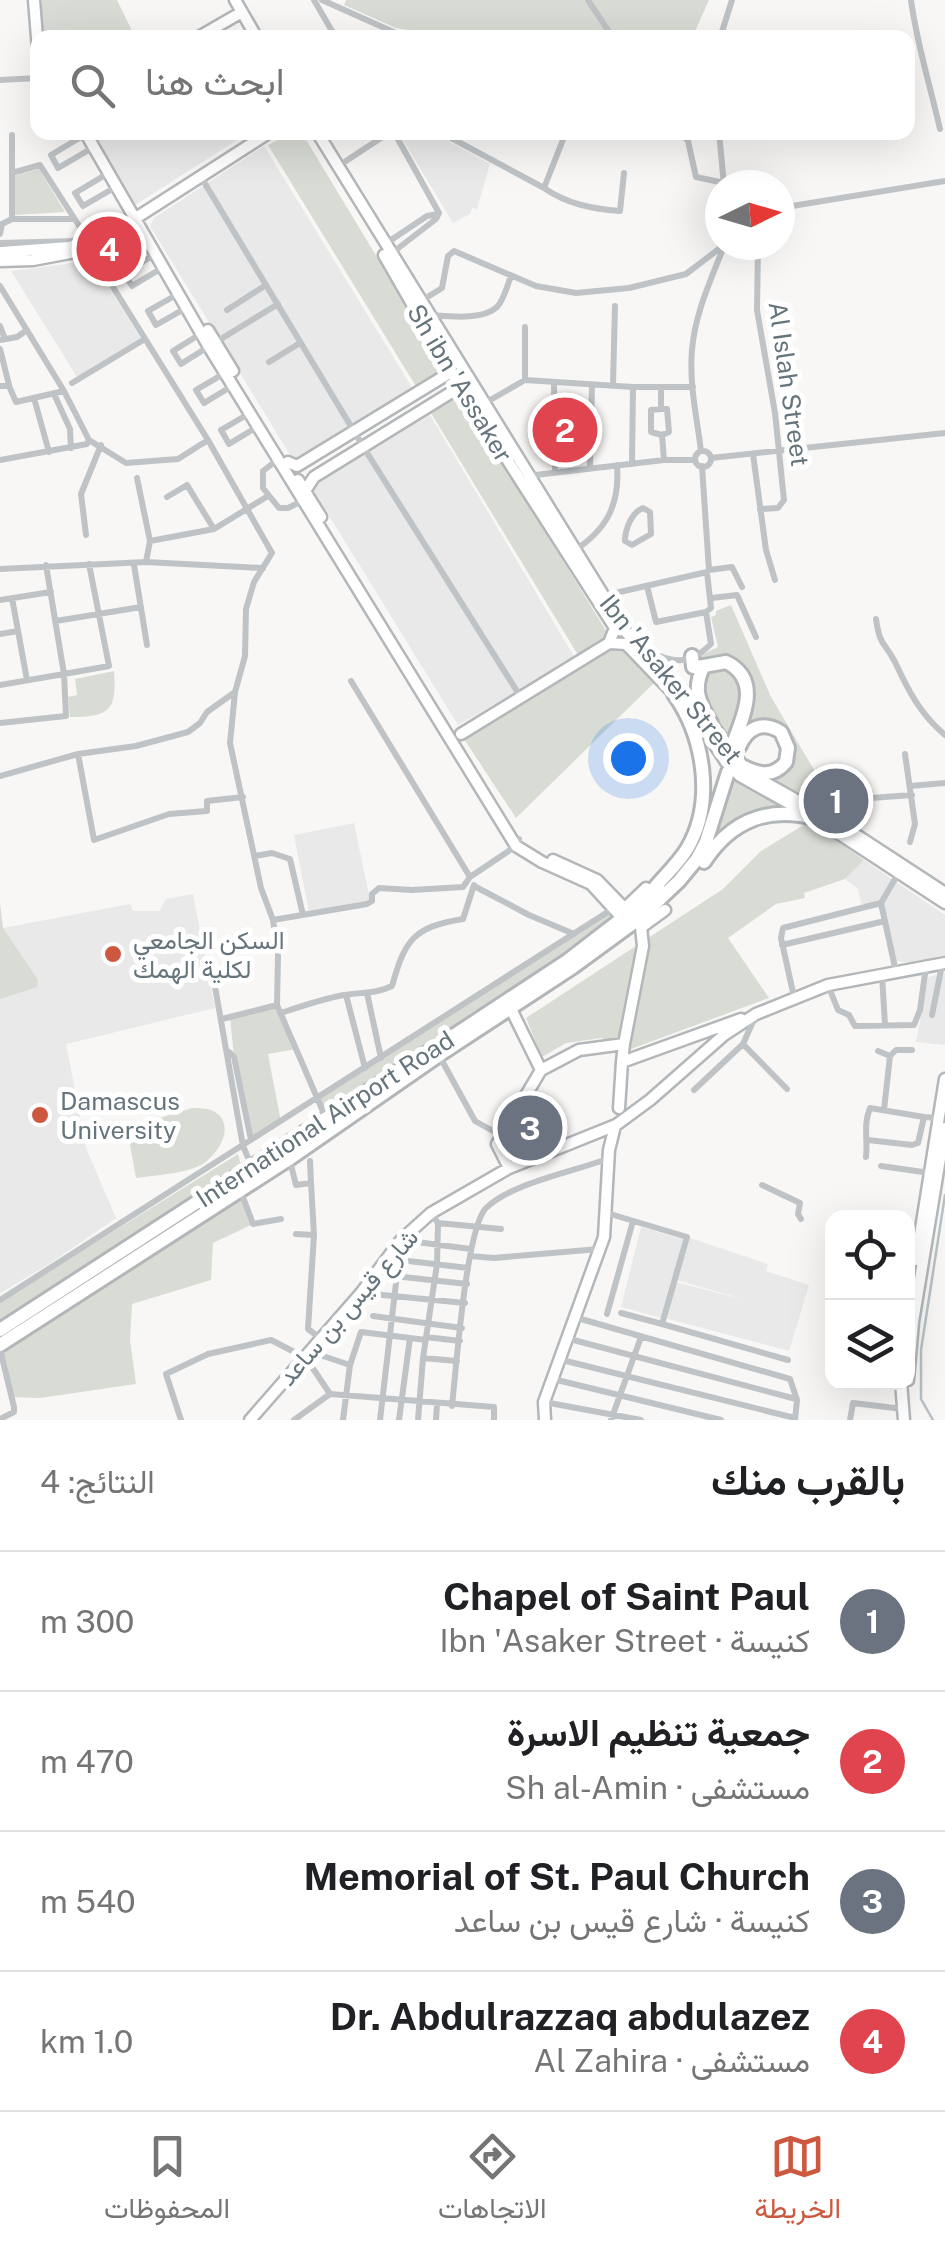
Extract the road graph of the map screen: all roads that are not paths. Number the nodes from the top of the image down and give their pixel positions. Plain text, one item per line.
1 (34, 0) edge
2 (235, 0) edge
3 (314, 0) edge
4 (322, 0) edge
5 (588, 0) edge
6 (732, 0) edge
7 (911, 0) edge
8 (337, 7) junction
9 (242, 12) junction
10 (324, 17) junction
11 (385, 28) joint
12 (36, 30) edge
13 (211, 30) edge
14 (252, 30) edge
15 (331, 30) edge
16 (389, 30) edge
17 (608, 30) edge
18 (723, 30) edge
19 (30, 78) edge
20 (0, 80) edge
21 (940, 129) dead end
22 (12, 135) dead end
23 (74, 140) edge
24 (90, 140) edge
25 (257, 140) edge
26 (320, 140) edge
27 (320, 140) edge
28 (379, 140) edge
29 (396, 140) edge
30 (455, 140) edge
31 (563, 140) edge
32 (686, 140) edge
33 (720, 140) edge
34 (94, 147) junction
35 (346, 161) dead end
36 (105, 168) junction
37 (723, 170) edge
38 (12, 172) junction
39 (624, 173) dead end
40 (200, 176) junction
41 (705, 179) edge
42 (945, 181) edge
43 (114, 188) junction
44 (544, 188) junction
45 (160, 201) junction
46 (795, 206) edge
47 (134, 217) junction
48 (74, 218) junction
49 (12, 219) junction
50 (0, 234) edge
51 (86, 242) junction
52 (0, 243) edge
53 (388, 248) junction
54 (0, 252) edge
55 (154, 254) junction
56 (705, 260) edge
57 (718, 260) edge
58 (758, 260) edge
59 (0, 261) edge
60 (162, 268) junction
61 (511, 276) junction
62 (266, 284) junction
63 (0, 286) edge
64 (178, 294) junction
65 (421, 301) junction
66 (278, 304) junction
67 (615, 306) dead end
68 (187, 308) junction
69 (226, 310) dead end
70 (429, 315) junction
71 (0, 326) edge
72 (525, 327) dead end
73 (27, 330) junction
74 (202, 333) junction
75 (3, 339) edge
76 (145, 339) junction
77 (300, 342) junction
78 (212, 344) junction
79 (0, 349) edge
80 (269, 362) dead end
81 (225, 372) junction
82 (450, 372) junction
83 (525, 380) junction
84 (72, 383) dead end
85 (554, 383) junction
86 (592, 385) junction
87 (614, 385) junction
88 (4, 386) edge
89 (234, 386) junction
90 (460, 387) junction
91 (633, 387) junction
92 (692, 387) junction
93 (660, 388) junction
94 (64, 391) junction
95 (54, 394) junction
96 (34, 398) junction
97 (484, 404) junction
98 (250, 413) junction
99 (258, 426) junction
100 (354, 432) junction
101 (945, 432) edge
102 (89, 440) junction
103 (208, 440) junction
104 (101, 446) junction
105 (71, 448) junction
106 (364, 448) junction
107 (701, 451) junction
108 (50, 452) junction
109 (779, 452) junction
110 (753, 454) junction
111 (710, 458) junction
112 (0, 460) edge
113 (664, 460) junction
114 (283, 461) junction
115 (698, 463) junction
116 (632, 464) junction
117 (617, 465) junction
118 (590, 468) junction
119 (555, 471) junction
120 (524, 477) junction
121 (137, 478) dead end
122 (268, 496) junction
123 (304, 496) junction
124 (166, 497) dead end
125 (248, 508) junction
126 (760, 510) junction
127 (612, 514) junction
128 (629, 522) junction
129 (214, 529) junction
130 (86, 534) dead end
131 (150, 542) junction
132 (574, 551) junction
133 (146, 562) junction
134 (90, 564) junction
135 (134, 565) junction
136 (46, 566) junction
137 (263, 568) junction
138 (0, 569) edge
139 (708, 571) junction
140 (775, 580) dead end
141 (646, 586) junction
142 (742, 586) dead end
143 (51, 592) junction
144 (602, 596) junction
145 (12, 598) junction
146 (712, 598) junction
147 (0, 600) edge
148 (141, 607) junction
149 (99, 612) junction
150 (706, 612) junction
151 (876, 619) dead end
152 (56, 621) junction
153 (18, 630) junction
154 (0, 634) edge
155 (756, 637) dead end
156 (609, 643) junction
157 (147, 645) dead end
158 (640, 648) junction
159 (692, 656) junction
160 (704, 666) junction
161 (64, 674) junction
162 (27, 680) junction
163 (351, 681) dead end
164 (0, 685) edge
165 (235, 692) junction
166 (674, 694) junction
167 (520, 696) junction
168 (0, 723) edge
169 (711, 723) junction
170 (461, 734) junction
171 (945, 734) edge
172 (78, 754) junction
173 (906, 754) dead end
174 (731, 769) junction
175 (0, 776) edge
176 (945, 783) edge
177 (911, 791) junction
178 (243, 797) junction
179 (871, 798) dead end
180 (815, 818) junction
181 (517, 842) junction
182 (910, 842) dead end
183 (255, 856) junction
184 (898, 874) junction
185 (471, 882) junction
186 (945, 893) edge
187 (646, 895) junction
188 (881, 903) junction
189 (945, 903) edge
190 (664, 904) junction
191 (628, 914) junction
192 (303, 916) junction
193 (273, 920) junction
194 (884, 921) junction
195 (574, 934) junction
196 (782, 945) junction
197 (944, 962) edge
198 (926, 967) junction
199 (899, 972) junction
200 (882, 976) junction
201 (214, 982) dead end
202 (828, 985) junction
203 (366, 993) junction
204 (346, 994) junction
205 (794, 996) junction
206 (279, 1009) junction
207 (511, 1009) junction
208 (756, 1014) junction
209 (932, 1015) dead end
210 (222, 1018) junction
211 (886, 1026) junction
212 (722, 1031) junction
213 (624, 1044) junction
214 (742, 1044) junction
215 (912, 1050) dead end
216 (228, 1051) junction
217 (878, 1051) dead end
218 (439, 1055) junction
219 (890, 1056) junction
220 (380, 1058) junction
221 (622, 1062) junction
222 (365, 1068) junction
223 (541, 1070) junction
224 (945, 1078) edge
225 (694, 1090) dead end
226 (787, 1090) dead end
227 (318, 1098) junction
228 (619, 1108) dead end
229 (884, 1110) junction
230 (924, 1117) junction
231 (327, 1120) junction
232 (942, 1123) edge
233 (616, 1125) junction
234 (502, 1136) junction
235 (251, 1140) junction
236 (868, 1140) junction
237 (242, 1146) junction
238 (866, 1156) dead end
239 (608, 1158) junction
240 (289, 1160) junction
241 (310, 1162) dead end
242 (880, 1166) dead end
243 (252, 1168) junction
244 (510, 1168) junction
245 (930, 1173) junction
246 (311, 1183) junction
247 (762, 1186) dead end
248 (240, 1191) junction
249 (935, 1208) edge
250 (607, 1213) junction
251 (435, 1218) junction
252 (281, 1219) dead end
253 (801, 1220) dead end
254 (632, 1222) junction
255 (476, 1229) junction
256 (501, 1229) dead end
257 (296, 1234) dead end
258 (314, 1234) junction
259 (401, 1240) junction
260 (438, 1243) junction
261 (600, 1249) junction
262 (470, 1253) junction
263 (400, 1260) junction
264 (437, 1264) junction
265 (468, 1268) junction
266 (376, 1274) junction
267 (398, 1276) junction
268 (434, 1280) junction
269 (467, 1284) junction
270 (361, 1293) junction
271 (396, 1296) junction
272 (0, 1300) edge
273 (432, 1300) junction
274 (912, 1300) edge
275 (465, 1303) junction
276 (915, 1312) edge
277 (607, 1314) dead end
278 (621, 1314) dead end
279 (374, 1316) dead end
280 (573, 1317) junction
281 (392, 1318) junction
282 (427, 1322) junction
283 (662, 1324) junction
284 (462, 1328) junction
285 (0, 1330) edge
286 (391, 1336) junction
287 (641, 1337) junction
288 (410, 1338) junction
289 (426, 1338) junction
290 (566, 1338) junction
291 (321, 1339) junction
292 (460, 1341) junction
293 (0, 1347) edge
294 (308, 1355) junction
295 (633, 1356) junction
296 (423, 1358) junction
297 (558, 1359) junction
298 (788, 1360) dead end
299 (457, 1361) junction
300 (350, 1365) junction
301 (627, 1374) junction
302 (552, 1378) junction
303 (3, 1389) edge
304 (905, 1390) edge
305 (330, 1394) junction
306 (619, 1394) junction
307 (344, 1395) junction
308 (382, 1399) junction
309 (797, 1400) junction
310 (400, 1401) junction
311 (420, 1402) junction
312 (438, 1404) junction
313 (452, 1406) junction
314 (543, 1414) edge
315 (905, 1416) edge
316 (611, 1417) edge
317 (0, 1419) edge
318 (795, 1419) edge
319 (181, 1420) edge
320 (250, 1420) edge
321 (294, 1420) edge
322 (343, 1420) edge
323 (380, 1420) edge
324 (399, 1420) edge
325 (418, 1420) edge
326 (436, 1420) edge
327 (494, 1420) edge
328 (641, 1420) edge
329 (721, 1420) edge
330 (850, 1420) edge

1 - 12 main road
2 - 9 main road
3 - 10 street
4 - 8 street
5 - 17 street
6 - 18 street
7 - 21 street
8 - 10 street
8 - 11 street
9 - 13 main road
9 - 14 main road
10 - 15 street
11 - 16 street
19 - 20 street
22 - 38 street
23 - 34 street
24 - 34 main road
25 - 40 main road
26 - 53 main road, Ibn 'Asaker Street
27 - 82 main road, Sh ibn 'Assaker
28 - 35 street
29 - 53 street
30 - 44 street
31 - 44 street
32 - 41 street
33 - 37 street
34 - 36 main road
36 - 43 main road
36 - 43 street
36 - 45 main road
38 - 48 street
38 - 49 street
39 - 44 street
40 - 45 main road
40 - 62 street
42 - 46 street
43 - 47 main road
45 - 47 main road
47 - 51 main road
47 - 55 main road
47 - 78 main road
48 - 49 street
48 - 51 street
49 - 50 street
51 - 52 street
51 - 54 main road
51 - 59 main road
51 - 76 street
53 - 65 main road, Ibn 'Asaker Street
55 - 60 main road
55 - 60 street
56 - 61 street
57 - 92 street
58 - 109 street, Al Islah Street
60 - 64 main road
61 - 65 street
61 - 70 street
62 - 66 street
62 - 69 street
63 - 73 street
64 - 68 main road
64 - 68 street
65 - 70 main road, Ibn 'Asaker Street
66 - 77 street
66 - 78 street
67 - 87 street
68 - 74 main road
70 - 97 main road, Ibn 'Asaker Street
71 - 75 street
72 - 83 street
73 - 75 street
73 - 94 street
74 - 78 main road
74 - 78 street
76 - 84 street
76 - 103 street
77 - 80 street
77 - 100 street
78 - 81 main road
78 - 114 main road
79 - 88 street
81 - 89 main road
81 - 89 street
82 - 90 main road, Sh ibn 'Assaker
82 - 100 main road
83 - 85 street
83 - 97 street
85 - 86 street
85 - 119 street
86 - 87 street
86 - 118 street
87 - 91 street
88 - 96 street
89 - 98 main road
90 - 106 main road
90 - 120 main road, Sh ibn 'Assaker
91 - 93 street
91 - 116 street
92 - 93 street
92 - 107 street
93 - 113 street
94 - 95 street
94 - 102 street
95 - 96 street
95 - 105 street
96 - 108 street
97 - 120 main road, Ibn 'Asaker Street
98 - 99 main road
98 - 99 street
99 - 114 main road
100 - 106 street
100 - 114 main road
101 - 109 street
102 - 104 street
102 - 105 street
103 - 104 street
103 - 125 street
104 - 130 street
105 - 108 street
106 - 123 main road
106 - 167 street
107 - 111 street
107 - 115 street
108 - 112 street
109 - 110 street
109 - 126 street, Al Islah Street
110 - 111 street
110 - 126 street
111 - 115 street
113 - 115 street
113 - 116 street
114 - 122 street
114 - 123 main road
115 - 139 street
116 - 117 street
117 - 118 street
117 - 127 street
118 - 119 street
119 - 120 street
120 - 132 main road, Ibn 'Asaker Street
120 - 156 main road, Sh ibn 'Assaker
121 - 131 street
122 - 123 street
122 - 125 street
123 - 170 main road
123 - 181 main road
124 - 129 street
125 - 129 street
125 - 137 street
126 - 140 street
127 - 128 street
127 - 132 street
128 - 128 street
129 - 131 street
131 - 133 street
132 - 144 main road, Ibn 'Asaker Street
133 - 135 street
133 - 137 street
134 - 135 street
134 - 136 street
134 - 149 street
135 - 148 street
136 - 138 street
136 - 143 street
137 - 165 street
139 - 141 street
139 - 142 street
139 - 146 street
141 - 144 street
141 - 150 street
143 - 145 street
143 - 152 street
144 - 158 main road, Ibn 'Asaker Street
145 - 147 street
145 - 153 street
146 - 150 street
146 - 155 street
148 - 149 street
148 - 157 street
149 - 152 street
149 - 161 street
150 - 159 street
151 - 171 street
152 - 161 street
153 - 154 street
153 - 162 street
156 - 166 main road
156 - 167 main road
158 - 159 street
158 - 169 main road, Ibn 'Asaker Street
159 - 160 highway
160 - 169 highway
160 - 174 highway
161 - 162 street
161 - 168 street
162 - 164 street
163 - 185 street
165 - 172 street
165 - 178 street
166 - 180 main road
166 - 187 highway
167 - 170 main road
169 - 174 main road, Ibn 'Asaker Street
170 - 181 main road
172 - 175 street
172 - 178 street
173 - 177 street
174 - 186 main road, Ibn 'Asaker Street
174 - 187 highway
174 - 190 highway
176 - 177 street
177 - 179 street
177 - 182 street
178 - 183 street
180 - 184 main road
180 - 190 highway
181 - 185 street
181 - 191 main road
183 - 192 street
183 - 193 street
184 - 188 street
184 - 189 main road
185 - 192 street
185 - 195 street
185 - 203 street
187 - 191 highway, International Airport Road
188 - 194 street
188 - 196 street
190 - 191 highway, International Airport Road
191 - 195 street
191 - 207 highway, International Airport Road
191 - 213 main road
191 - 231 highway, International Airport Road
192 - 193 street
193 - 206 street
194 - 196 street
194 - 199 street
195 - 220 street
196 - 205 street
197 - 198 main road
197 - 199 main road
197 - 209 street
198 - 199 main road
198 - 211 street
199 - 200 main road
200 - 202 main road
200 - 211 street
201 - 210 street
202 - 205 main road
202 - 211 street
203 - 204 street
203 - 220 street
204 - 206 street
204 - 222 street
205 - 208 main road
206 - 210 street
206 - 227 street
207 - 218 highway, International Airport Road
207 - 223 main road
208 - 212 main road
208 - 214 street
210 - 216 street
212 - 221 main road
212 - 233 main road, شارع قيس بن ساعد
213 - 221 main road
213 - 223 main road
214 - 225 street
214 - 226 street
215 - 219 street
216 - 235 street
216 - 237 street
217 - 219 street
218 - 234 street
218 - 240 highway, International Airport Road
219 - 229 street
220 - 222 street
221 - 228 main road
222 - 227 street
223 - 234 main road
224 - 232 main road
227 - 231 street
227 - 235 street
229 - 230 street
229 - 236 street
230 - 232 street
230 - 236 street
231 - 243 highway, International Airport Road
232 - 245 main road
232 - 249 main road
233 - 239 main road
233 - 244 main road, شارع قيس بن ساعد
234 - 244 main road
235 - 237 street
236 - 238 street
237 - 243 street
237 - 272 street
239 - 250 main road
239 - 255 street
240 - 246 street
240 - 248 highway, International Airport Road
241 - 246 street
242 - 245 street
243 - 285 highway, International Airport Road
244 - 251 main road, شارع قيس بن ساعد
245 - 249 main road
246 - 258 street
247 - 253 street
248 - 252 street
248 - 293 highway, International Airport Road
249 - 274 main road
249 - 276 main road
250 - 254 street
250 - 261 main road
251 - 255 street
251 - 259 main road, شارع قيس بن ساعد
251 - 260 street
254 - 277 street
254 - 283 street
255 - 256 street
255 - 262 street
257 - 258 street
258 - 291 street
259 - 260 street
259 - 263 street
259 - 266 main road, شارع قيس بن ساعد
260 - 262 street
260 - 264 street
261 - 262 street
261 - 280 main road
262 - 265 street
263 - 264 street
263 - 267 street
264 - 265 street
264 - 268 street
265 - 269 street
266 - 267 street
266 - 270 main road, شارع قيس بن ساعد
267 - 268 street
267 - 271 street
268 - 269 street
268 - 273 street
269 - 275 street
270 - 271 street
270 - 291 main road, شارع قيس بن ساعد
271 - 273 street
271 - 281 street
273 - 275 street
273 - 282 street
275 - 284 street
278 - 283 street
279 - 281 street
280 - 287 street
280 - 290 main road
281 - 282 street
281 - 286 street
282 - 284 street
282 - 289 street
283 - 298 street
284 - 292 street
286 - 288 street
286 - 300 street
286 - 308 street
287 - 295 street
287 - 309 street
288 - 289 street
288 - 310 street
289 - 292 street
289 - 296 street
290 - 295 street
290 - 297 main road
291 - 294 main road, شارع قيس بن ساعد
292 - 299 street
293 - 303 street
294 - 300 street
294 - 305 street
294 - 319 street
294 - 320 main road, شارع قيس بن ساعد
295 - 301 street
295 - 309 street
296 - 299 street
296 - 311 street
297 - 301 street
297 - 302 main road
299 - 313 street
300 - 307 street
301 - 306 street
301 - 318 street
302 - 306 street
302 - 314 main road
303 - 317 street
304 - 315 main road
305 - 307 street
305 - 321 street
306 - 316 street
306 - 329 street
307 - 308 street
307 - 322 street
308 - 310 street
308 - 323 street
309 - 318 street
310 - 311 street
310 - 324 street
311 - 312 street
311 - 325 street
312 - 313 street
312 - 326 street
313 - 327 street
314 - 316 street
315 - 330 street
316 - 328 street

